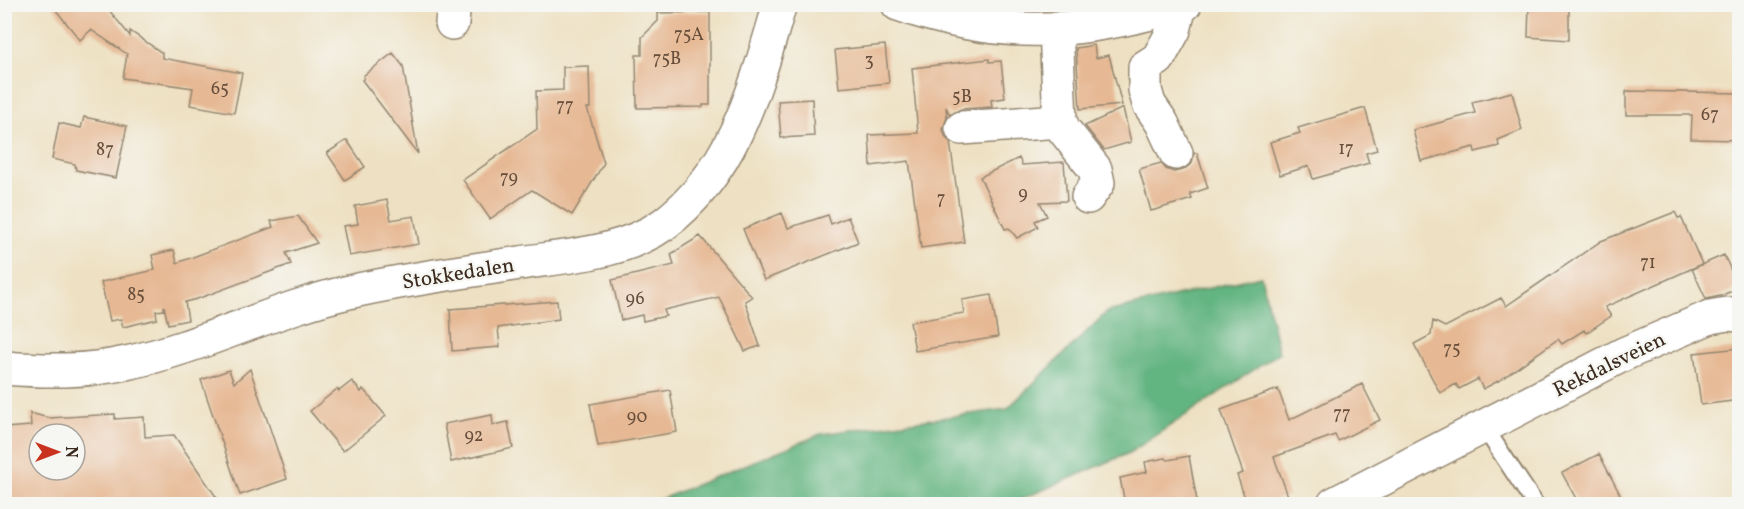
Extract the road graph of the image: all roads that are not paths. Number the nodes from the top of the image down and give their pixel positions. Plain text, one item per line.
1 (780, 4) edge
2 (898, 4) edge
3 (1182, 5) edge
4 (1056, 28) junction
5 (1060, 121) junction
6 (962, 128) dead end
7 (1176, 153) dead end
8 (1088, 196) dead end
9 (1740, 315) edge
10 (4, 368) edge
11 (1484, 426) junction
12 (1334, 504) edge
13 (1535, 504) edge

1 - 10 street, Stokkedalen
2 - 4 street
3 - 4 street
3 - 7 street
4 - 5 street
5 - 6 street
5 - 8 street
9 - 11 street, Rekdalsveien
11 - 12 street, Rekdalsveien
11 - 13 lane

